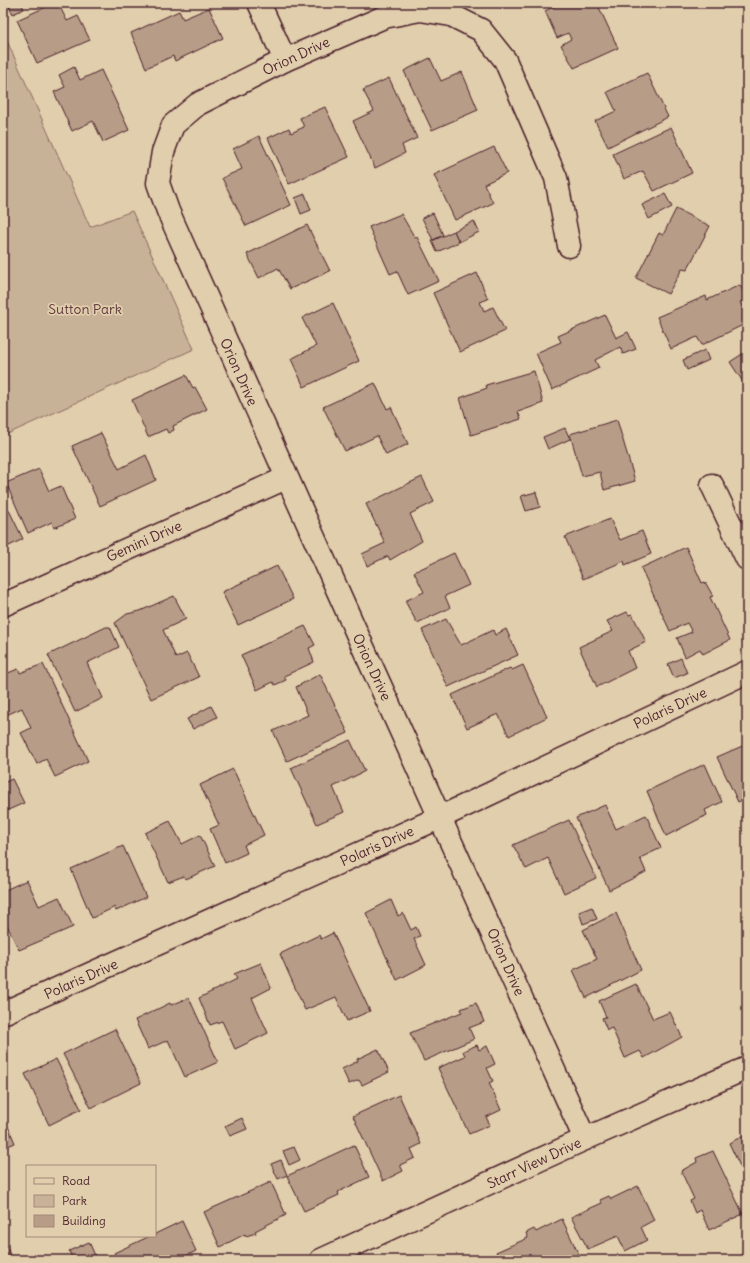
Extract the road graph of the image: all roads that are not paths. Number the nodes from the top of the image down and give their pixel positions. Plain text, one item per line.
1 (259, 3) edge
2 (285, 60) junction
3 (569, 246) dead end
4 (286, 478) junction
5 (712, 485) dead end
6 (747, 559) edge
7 (3, 605) edge
8 (747, 672) edge
9 (441, 817) junction
10 (3, 1013) edge
11 (747, 1068) edge
12 (585, 1139) junction
13 (321, 1260) edge

1 - 2 street
2 - 3 street, Orion Drive
2 - 4 street, Orion Drive
4 - 7 street, Gemini Drive
4 - 9 street, Orion Drive
5 - 6 street
8 - 9 street, Polaris Drive
9 - 10 street, Polaris Drive
9 - 12 street, Orion Drive
11 - 12 street, Starr View Drive
12 - 13 street, Starr View Drive

